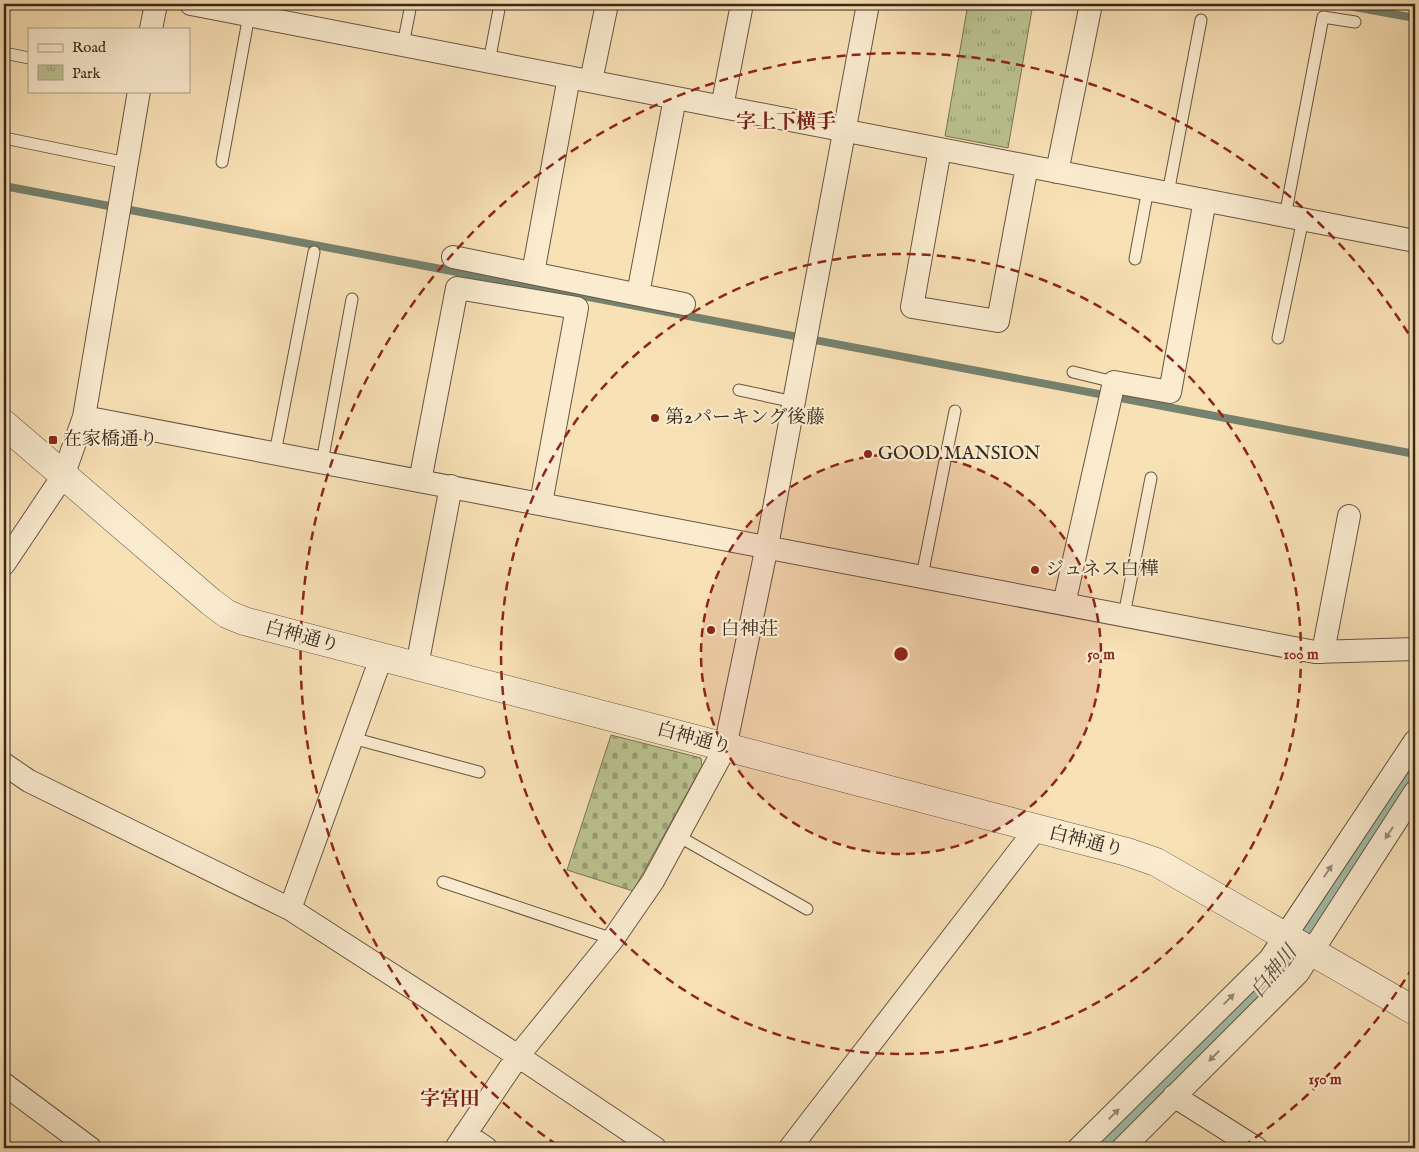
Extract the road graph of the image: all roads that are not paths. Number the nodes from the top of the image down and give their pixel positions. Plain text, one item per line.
1 (156, 4) edge
2 (191, 4) edge
3 (411, 4) edge
4 (500, 4) edge
5 (608, 4) edge
6 (742, 4) edge
7 (868, 4) edge
8 (1091, 4) edge
9 (249, 15) junction
10 (1201, 20) dead end
11 (1354, 22) dead end
12 (151, 28) edge
13 (403, 45) junction
14 (4, 53) edge
15 (28, 58) edge
16 (489, 62) junction
17 (580, 79) junction
18 (139, 92) edge
19 (675, 98) junction
20 (722, 107) junction
21 (844, 130) junction
22 (4, 138) edge
23 (940, 149) junction
24 (222, 162) dead end
25 (127, 163) junction
26 (1026, 166) junction
27 (1057, 172) junction
28 (1158, 191) junction
29 (1204, 200) junction
30 (1294, 218) junction
31 (1415, 241) edge
32 (314, 252) dead end
33 (453, 257) dead end
34 (1135, 259) dead end
35 (503, 267) junction
36 (533, 273) junction
37 (638, 294) junction
38 (498, 295) junction
39 (352, 299) dead end
40 (684, 304) dead end
41 (1278, 338) dead end
42 (1073, 372) dead end
43 (1114, 382) junction
44 (739, 390) dead end
45 (794, 402) junction
46 (956, 412) dead end
47 (84, 417) junction
48 (4, 424) edge
49 (275, 453) junction
50 (322, 462) junction
51 (63, 476) junction
52 (1151, 478) dead end
53 (420, 481) junction
54 (451, 486) junction
55 (541, 503) junction
56 (1349, 516) dead end
57 (767, 546) junction
58 (4, 564) edge
59 (922, 576) junction
60 (1064, 604) junction
61 (1124, 615) junction
62 (1415, 649) edge
63 (1323, 652) junction
64 (381, 658) junction
65 (417, 666) junction
66 (352, 738) junction
67 (1415, 741) edge
68 (725, 748) junction
69 (4, 764) edge
70 (479, 772) dead end
71 (1415, 792) edge
72 (1036, 829) junction
73 (678, 836) junction
74 (443, 882) dead end
75 (290, 909) junction
76 (808, 909) dead end
77 (613, 939) junction
78 (1299, 942) junction
79 (1415, 1011) edge
80 (518, 1056) junction
81 (4, 1084) edge
82 (1174, 1096) junction
83 (460, 1141) edge
84 (1241, 1144) edge
85 (90, 1148) edge
86 (486, 1148) edge
87 (655, 1148) edge
88 (790, 1148) edge
89 (1079, 1148) edge
90 (1123, 1148) edge

1 - 12 street
2 - 9 street
3 - 13 lane
4 - 16 lane
5 - 17 street
6 - 20 street
7 - 21 street
8 - 27 street
9 - 13 street
9 - 24 lane
10 - 28 lane
11 - 30 lane
13 - 16 street
14 - 15 lane
16 - 17 street
17 - 19 street
17 - 36 street
18 - 25 street
19 - 20 street
19 - 37 street
20 - 21 street
21 - 23 street
21 - 45 street
22 - 25 lane
23 - 26 street
23 - 26 street
25 - 47 street
26 - 27 street
27 - 28 street
28 - 29 street
28 - 34 lane
29 - 30 street
29 - 43 street
30 - 31 street
30 - 41 lane
32 - 49 lane
33 - 35 street
35 - 36 street
35 - 38 street
36 - 37 street
37 - 40 street
38 - 53 street
38 - 55 street
39 - 50 lane
42 - 43 lane
43 - 60 street
44 - 45 lane
45 - 57 street
46 - 59 lane
47 - 49 street
47 - 51 street
48 - 51 street, 白神通り
49 - 50 street
50 - 53 street
51 - 58 street
51 - 64 street, 白神通り
52 - 61 lane
53 - 54 street
54 - 55 street
54 - 65 street
55 - 57 street
56 - 63 street
57 - 59 street
57 - 68 street
59 - 60 street
60 - 61 street
61 - 63 street
62 - 63 street
64 - 65 street, 白神通り
64 - 66 street
65 - 68 street, 白神通り
66 - 70 lane
66 - 75 street
78 -> 67 street
68 - 72 street, 白神通り
68 - 73 street
69 - 75 street
71 -> 78 street
72 - 78 street, 白神通り
72 - 88 street
73 - 76 lane
73 - 77 street
74 - 77 lane
75 - 80 street
77 - 80 street
78 - 79 street, 白神通り
78 -> 82 street
89 -> 78 street
80 - 83 street
80 - 87 street
81 - 85 street
82 - 84 street
82 - 90 street
83 - 86 street

